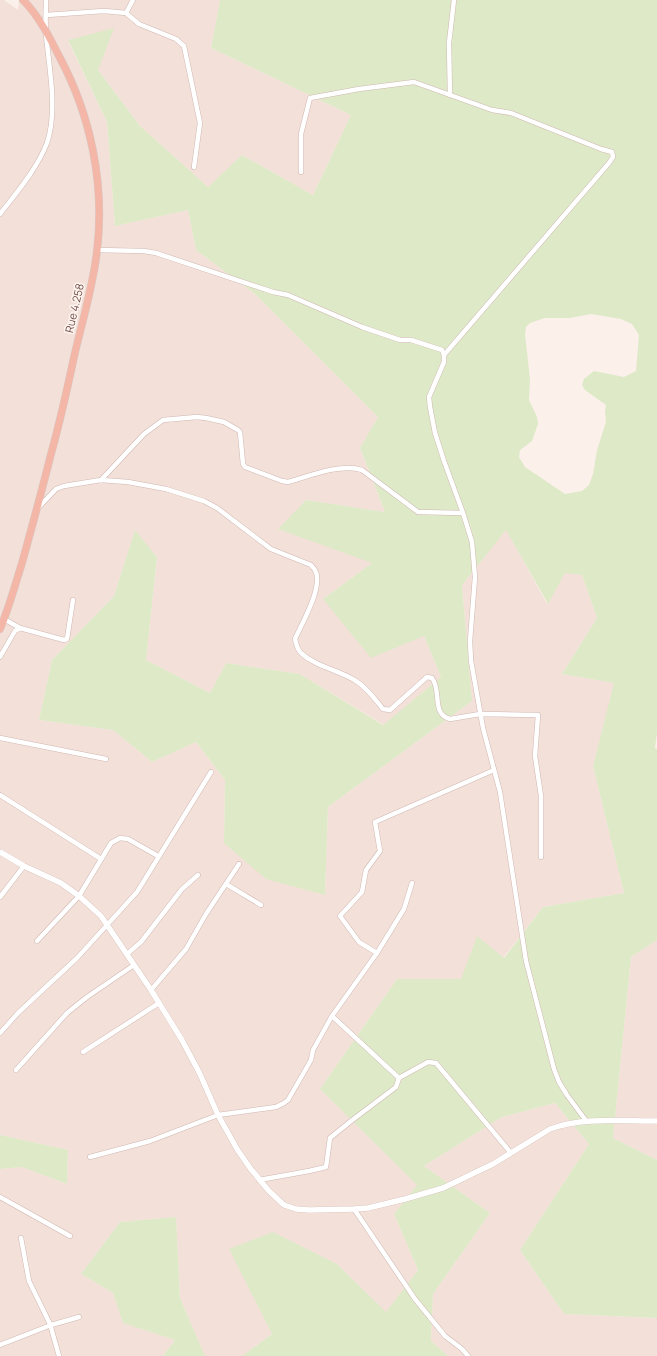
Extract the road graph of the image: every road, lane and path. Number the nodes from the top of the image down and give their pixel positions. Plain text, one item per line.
1 (23, 0) edge
2 (46, 0) edge
3 (133, 0) edge
4 (454, 0) edge
5 (126, 12) junction
6 (46, 15) junction
7 (46, 32) junction
8 (450, 95) junction
9 (194, 167) dead end
10 (301, 172) dead end
11 (0, 214) edge
12 (97, 250) junction
13 (444, 355) junction
14 (101, 480) junction
15 (37, 510) junction
16 (463, 513) junction
17 (74, 600) dead end
18 (4, 620) junction
19 (20, 628) junction
20 (0, 629) edge
21 (0, 657) edge
22 (480, 714) junction
23 (0, 738) edge
24 (106, 759) dead end
25 (494, 770) junction
26 (211, 772) dead end
27 (0, 796) edge
28 (0, 852) edge
29 (158, 856) junction
30 (541, 857) dead end
31 (101, 859) junction
32 (239, 864) dead end
33 (24, 866) junction
34 (198, 875) dead end
35 (412, 883) dead end
36 (226, 884) junction
37 (79, 896) junction
38 (0, 897) edge
39 (261, 905) dead end
40 (108, 925) junction
41 (37, 941) dead end
42 (377, 952) junction
43 (127, 954) junction
44 (134, 965) junction
45 (151, 990) junction
46 (159, 1003) junction
47 (332, 1016) junction
48 (0, 1033) edge
49 (83, 1052) dead end
50 (16, 1070) dead end
51 (399, 1078) junction
52 (218, 1115) junction
53 (657, 1121) edge
54 (587, 1122) junction
55 (511, 1153) junction
56 (90, 1157) dead end
57 (259, 1180) junction
58 (0, 1197) edge
59 (354, 1209) junction
60 (70, 1236) dead end
61 (21, 1238) dead end
62 (80, 1317) dead end
63 (51, 1325) junction
64 (0, 1345) edge
65 (59, 1356) edge
66 (468, 1356) edge

1 - 7 highway, Rue 4.258
2 - 6 street
3 - 5 street
4 - 8 street
5 - 6 street
5 - 9 street
6 - 7 street
7 - 11 street
7 - 12 highway, Rue 4.258
8 - 10 street
8 - 13 street
12 - 13 street
12 - 15 highway, Rue 4.258
13 - 16 street
14 - 15 street
14 - 16 street
14 - 22 street
15 - 18 highway, Rue 4.258
16 - 22 street
17 - 19 street
18 - 19 street
18 - 20 highway, Rue 4.258
19 - 21 street
22 - 25 street
22 - 30 street
23 - 24 street
25 - 42 street
25 - 54 street
26 - 29 street
27 - 31 street
28 - 33 street
29 - 31 street
29 - 40 street
31 - 37 street
32 - 36 street
33 - 37 street
33 - 38 street
34 - 43 street
35 - 42 street
36 - 39 street
36 - 45 street
37 - 40 street
37 - 41 street
40 - 43 street
40 - 48 street
42 - 47 street
43 - 44 street
44 - 45 street
44 - 50 street
45 - 46 street
46 - 49 street
46 - 52 street
47 - 51 street
47 - 52 street
51 - 55 street
51 - 57 street
52 - 56 street
52 - 57 street
53 - 54 street
54 - 55 street
55 - 59 street
57 - 59 street
58 - 60 street
59 - 66 street
61 - 63 street
62 - 63 street
63 - 64 street
63 - 65 street

